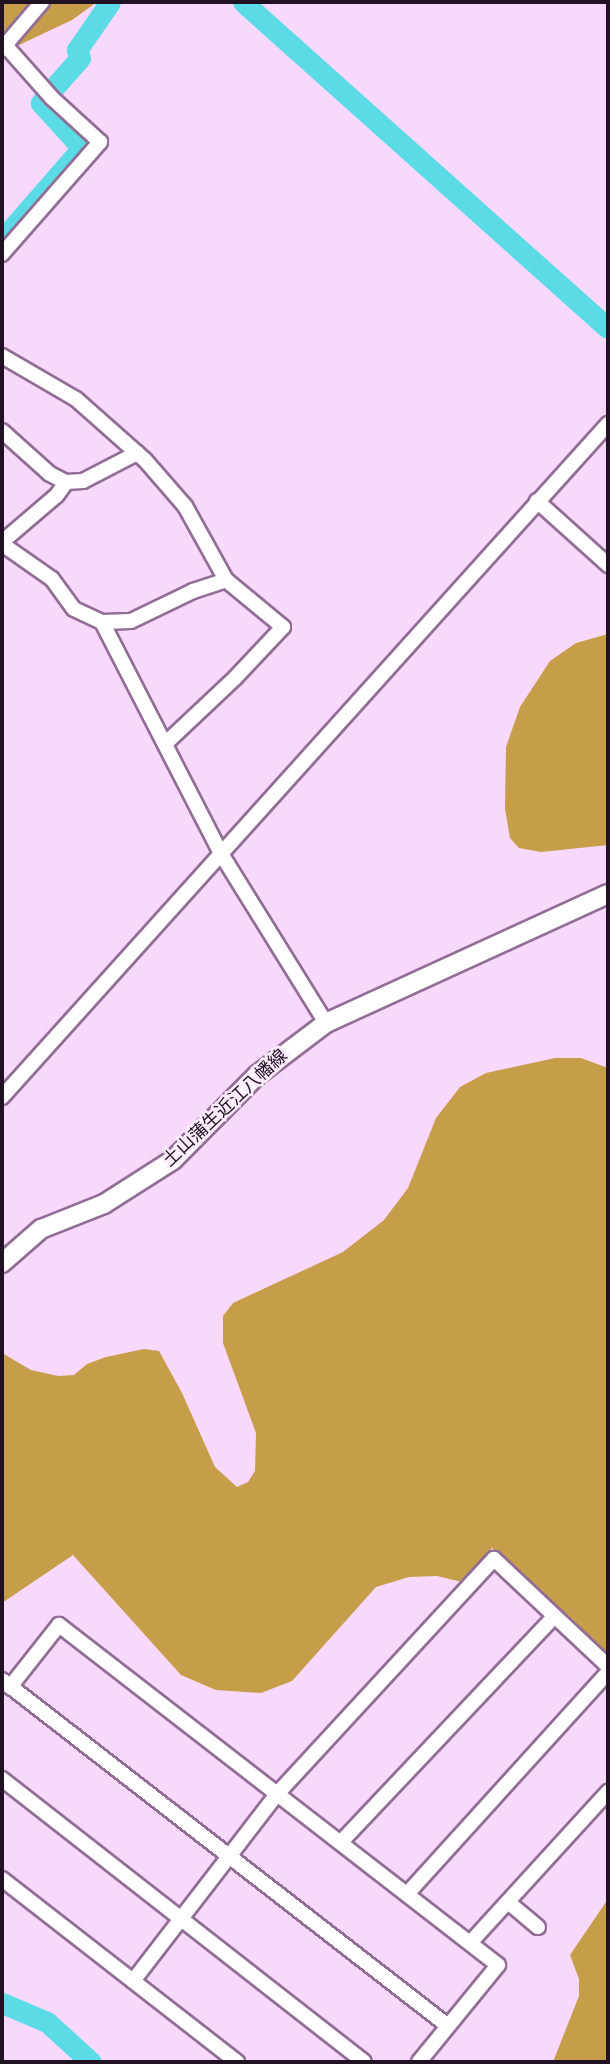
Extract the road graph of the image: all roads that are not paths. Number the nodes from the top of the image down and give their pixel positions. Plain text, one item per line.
1 (42, 2) edge
2 (4, 47) edge
3 (2, 254) edge
4 (2, 356) edge
5 (608, 424) edge
6 (2, 432) edge
7 (137, 453) junction
8 (66, 482) junction
9 (537, 501) junction
10 (2, 543) edge
11 (608, 565) edge
12 (226, 580) junction
13 (102, 622) junction
14 (166, 743) junction
15 (220, 852) junction
16 (608, 894) edge
17 (326, 1023) junction
18 (2, 1097) edge
19 (2, 1263) edge
20 (554, 1617) junction
21 (608, 1669) edge
22 (6, 1684) edge
23 (2, 1779) edge
24 (608, 1792) edge
25 (277, 1794) junction
26 (341, 1842) junction
27 (230, 1857) junction
28 (2, 1879) edge
29 (407, 1894) junction
30 (508, 1902) junction
31 (181, 1919) junction
32 (538, 1927) dead end
33 (470, 1943) junction
34 (133, 1981) junction
35 (448, 2026) junction
36 (237, 2062) edge
37 (364, 2062) edge
38 (419, 2062) edge

1 - 2 street
2 - 3 street
4 - 7 street
5 - 9 street
6 - 8 street
7 - 8 street
7 - 12 street
8 - 10 street
9 - 11 street
9 - 15 street
10 - 13 street
12 - 13 street
12 - 14 street
13 - 14 street
14 - 15 street
15 - 17 street
15 - 18 street
16 - 17 main road, 土山蒲生近江八幡線
17 - 19 main road, 土山蒲生近江八幡線
20 - 21 street
20 - 25 street
20 - 26 street
21 - 29 street
22 - 25 street
22 - 27 street
23 - 31 street
24 - 30 street
25 - 26 street
25 - 27 street
26 - 29 street
27 - 31 street
27 - 35 street
28 - 34 street
29 - 33 street
30 - 32 street
30 - 33 street
31 - 34 street
31 - 37 street
33 - 35 street
34 - 36 street
35 - 38 street

